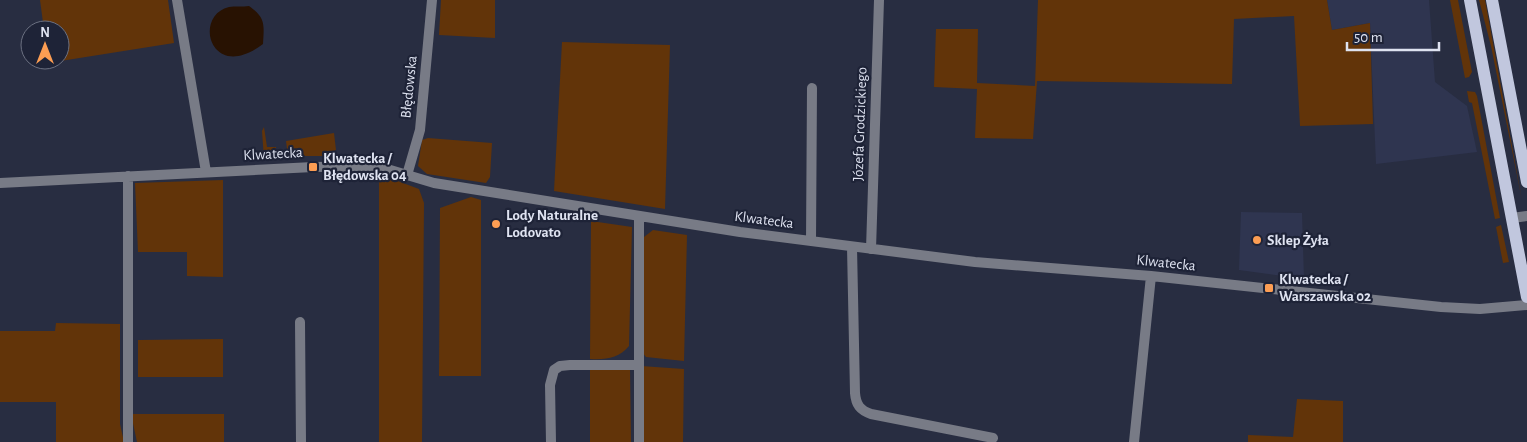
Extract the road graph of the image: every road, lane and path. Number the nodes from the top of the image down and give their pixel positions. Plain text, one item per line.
1 (177, 0) edge
2 (432, 0) edge
3 (879, 0) edge
4 (1470, 0) edge
5 (1492, 0) edge
6 (812, 88) dead end
7 (206, 172) junction
8 (407, 175) junction
9 (128, 176) junction
10 (0, 182) edge
11 (1527, 182) edge
12 (1527, 216) edge
13 (639, 217) junction
14 (1512, 218) junction
15 (810, 241) junction
16 (852, 247) junction
17 (871, 249) junction
18 (1151, 276) junction
19 (1527, 297) edge
20 (1527, 305) edge
21 (300, 322) dead end
22 (639, 365) junction
23 (993, 438) dead end
24 (128, 442) edge
25 (301, 442) edge
26 (551, 442) edge
27 (639, 442) edge
28 (1134, 442) edge

1 - 7 street
2 - 8 street, Błędowska
3 - 17 street, Józefa Grodzickiego
4 - 14 main road
5 - 11 main road
6 - 15 street
7 - 8 street, Klwatecka
7 - 9 street, Klwatecka
8 - 13 street, Klwatecka
9 - 10 street, Klwatecka
9 - 24 street
12 - 14 street
13 - 15 street, Klwatecka
13 - 22 street
14 - 19 main road
15 - 16 street, Klwatecka
16 - 17 street, Klwatecka
16 - 23 street
17 - 18 street, Klwatecka
18 - 20 street, Klwatecka
18 - 28 street
21 - 25 street
22 - 26 street
22 - 27 street

